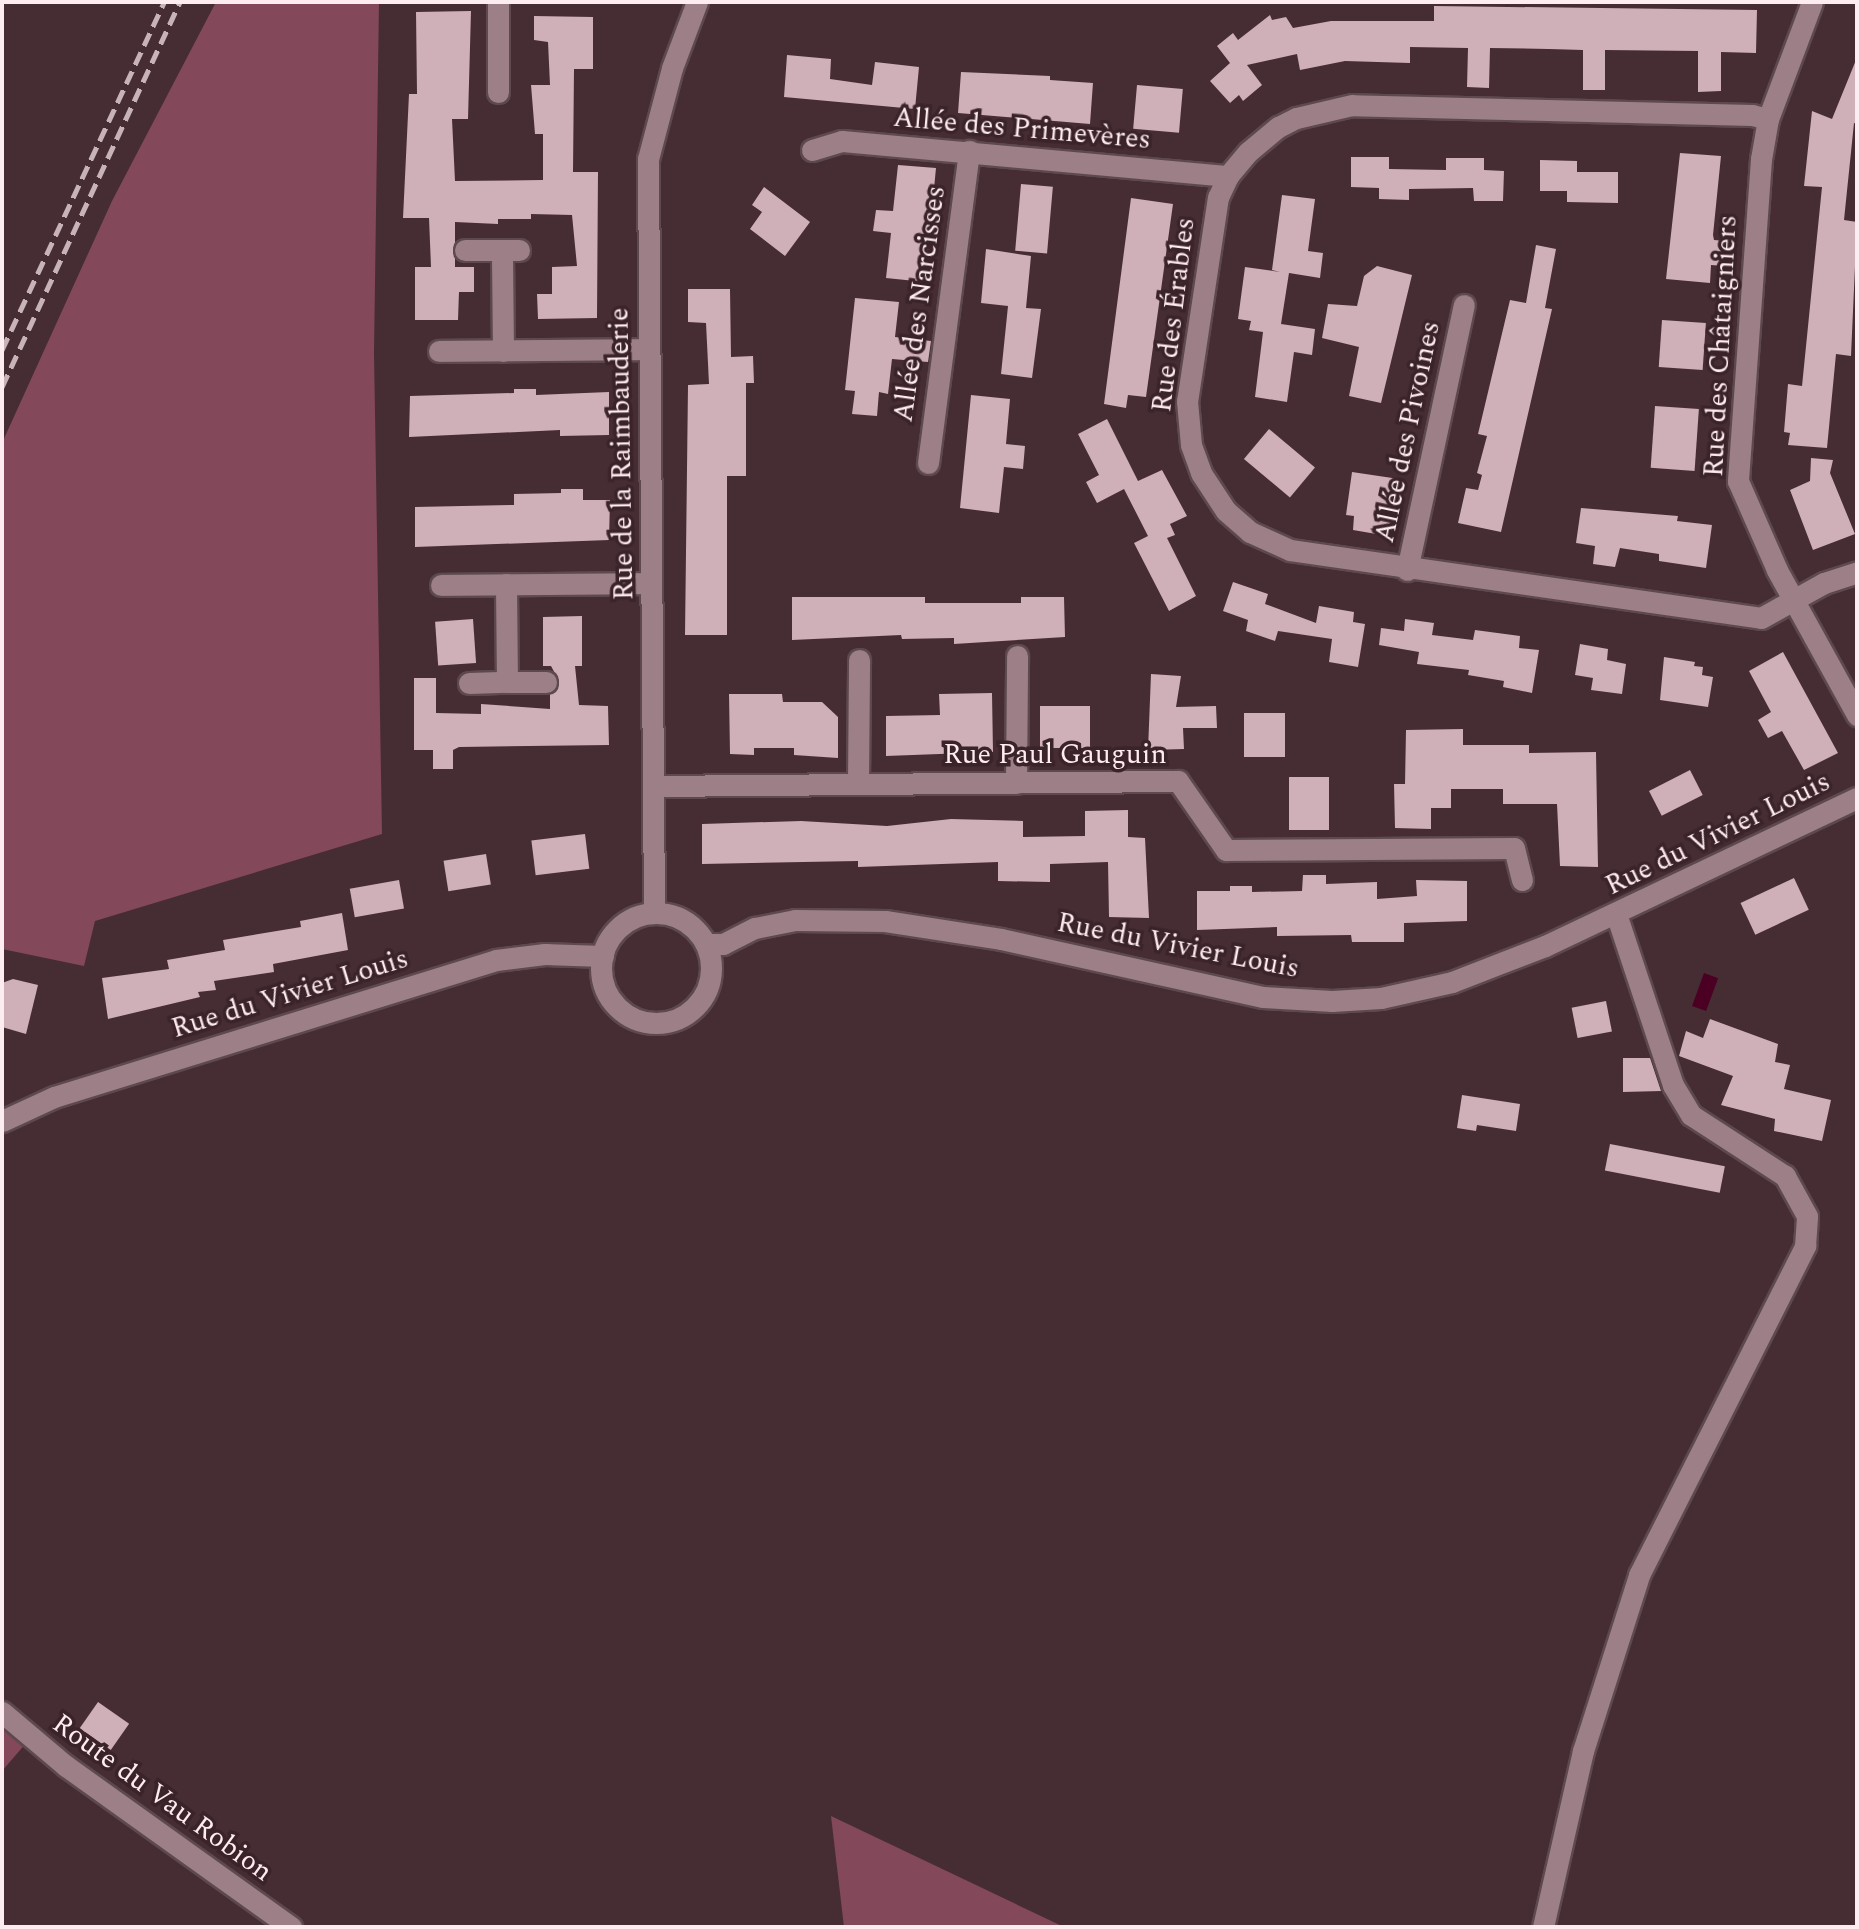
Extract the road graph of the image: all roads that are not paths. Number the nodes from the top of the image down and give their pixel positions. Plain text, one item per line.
1 (498, 2) edge
2 (697, 2) edge
3 (1812, 2) edge
4 (498, 92) dead end
5 (1768, 119) junction
6 (812, 150) dead end
7 (969, 152) junction
8 (1228, 176) junction
9 (465, 250) dead end
10 (1464, 305) dead end
11 (649, 349) junction
12 (439, 351) dead end
13 (503, 351) junction
14 (928, 463) dead end
15 (1407, 570) junction
16 (1857, 572) edge
17 (651, 583) junction
18 (506, 584) junction
19 (441, 585) dead end
20 (1795, 600) junction
21 (1017, 656) dead end
22 (859, 660) dead end
23 (507, 682) junction
24 (546, 682) dead end
25 (468, 683) dead end
26 (1857, 715) edge
27 (858, 783) junction
28 (1016, 783) junction
29 (653, 786) junction
30 (1857, 798) edge
31 (1522, 880) dead end
32 (654, 913) junction
33 (1616, 914) junction
34 (706, 944) junction
35 (603, 956) junction
36 (2, 1121) edge
37 (2, 1712) edge
38 (291, 1927) edge
39 (1543, 1927) edge

1 - 4 street
2 - 11 street, Rue de la Raimbauderie
3 - 5 street, Rue des Châtaigniers
5 - 8 street, Rue des Érables
5 - 20 street, Rue des Châtaigniers
6 - 7 street, Allée des Primevères
7 - 8 street, Allée des Primevères
7 - 14 street, Allée des Narcisses
8 - 15 street, Rue des Érables
9 - 13 street
10 - 15 street, Allée des Pivoines
11 - 13 street
11 - 17 street, Rue de la Raimbauderie
12 - 13 street
15 - 20 street, Rue des Érables
16 - 20 street, Rue des Érables
17 - 18 street
17 - 29 street, Rue de la Raimbauderie
18 - 19 street
18 - 23 street
20 - 26 street, Rue des Châtaigniers
21 - 28 street
22 - 27 street
23 - 24 street
23 - 25 street
27 - 28 street, Rue Paul Gauguin
27 - 29 street, Rue Paul Gauguin
28 - 31 street, Rue Paul Gauguin
29 - 32 street, Rue de la Raimbauderie
30 - 33 street, Rue du Vivier Louis
32 - 34 street
32 - 35 street
33 - 34 street, Rue du Vivier Louis
33 - 39 street
34 - 35 street
35 - 36 street, Rue du Vivier Louis
37 - 38 street, Route du Vau Robion

